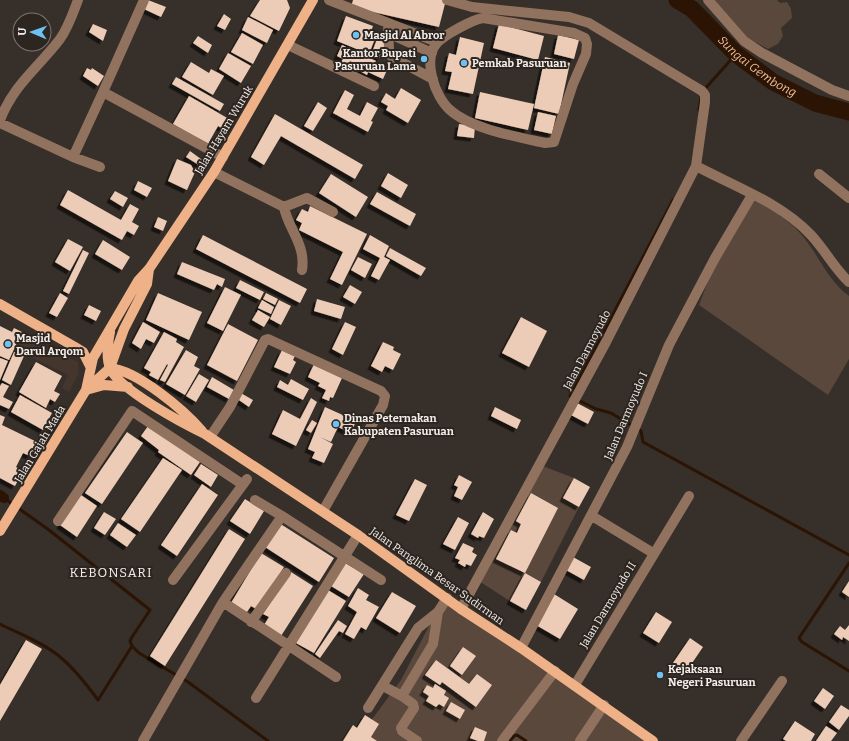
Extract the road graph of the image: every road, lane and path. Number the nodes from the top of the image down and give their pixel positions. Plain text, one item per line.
1 (78, 0) edge
2 (144, 0) edge
3 (313, 0) edge
4 (329, 0) edge
5 (447, 0) edge
6 (708, 0) edge
7 (388, 29) junction
8 (437, 42) junction
9 (288, 45) junction
10 (432, 53) junction
11 (433, 79) junction
12 (374, 86) dead end
13 (103, 92) junction
14 (849, 96) edge
15 (0, 120) edge
16 (0, 123) edge
17 (73, 157) junction
18 (223, 157) junction
19 (696, 166) junction
20 (100, 168) dead end
21 (214, 172) junction
22 (819, 174) dead end
23 (752, 195) junction
24 (849, 198) edge
25 (284, 207) junction
26 (333, 212) dead end
27 (149, 269) junction
28 (302, 270) dead end
29 (849, 282) edge
30 (0, 304) edge
31 (110, 332) junction
32 (83, 352) junction
33 (97, 352) junction
34 (112, 355) junction
35 (90, 366) junction
36 (110, 368) junction
37 (134, 376) junction
38 (128, 387) junction
39 (86, 390) junction
40 (143, 398) junction
41 (132, 411) junction
42 (207, 436) junction
43 (689, 496) dead end
44 (255, 500) dead end
45 (323, 511) junction
46 (282, 516) junction
47 (592, 516) junction
48 (58, 521) dead end
49 (0, 531) edge
50 (358, 535) junction
51 (653, 553) junction
52 (345, 556) junction
53 (286, 573) dead end
54 (173, 580) dead end
55 (381, 580) dead end
56 (447, 598) junction
57 (223, 602) junction
58 (460, 608) junction
59 (438, 612) junction
60 (251, 622) junction
61 (288, 646) junction
62 (521, 648) junction
63 (555, 671) junction
64 (336, 677) dead end
65 (782, 681) dead end
66 (575, 685) junction
67 (383, 686) junction
68 (402, 696) junction
69 (256, 698) dead end
70 (604, 705) junction
71 (368, 708) dead end
72 (143, 741) edge
73 (417, 741) edge
74 (502, 741) edge
75 (580, 741) edge
76 (654, 741) edge
77 (741, 741) edge

1 - 15 street
2 - 13 street
3 - 9 main road, Jalan Hayam Wuruk
4 - 7 street
5 - 19 street, Jalan Darmoyudo
6 - 14 street
7 - 8 street
7 - 10 street
7 - 11 street
8 - 10 street
8 - 11 street
9 - 12 street
9 - 18 main road, Jalan Hayam Wuruk
10 - 11 street
13 - 17 street
13 - 18 street
16 - 17 street
17 - 20 street
18 - 21 main road, Jalan Hayam Wuruk
19 - 23 street
19 - 58 street, Jalan Darmoyudo
21 - 25 street
21 - 27 main road, Jalan Hayam Wuruk
22 - 24 street
23 - 29 street
23 - 47 street, Jalan Darmoyudo I
25 - 26 street
25 - 28 street
27 - 31 main road, Jalan Hayam Wuruk
27 - 34 main road, Jalan Hayam Wuruk
30 - 32 main road
31 - 33 main road, Jalan Hayam Wuruk
31 - 34 main road
32 - 33 main road
32 - 35 main road
33 - 34 main road
33 - 35 main road, Jalan Hayam Wuruk
34 - 36 main road
34 - 37 main road
35 - 39 main road, Jalan Hayam Wuruk
36 - 37 main road, Jalan Panglima Besar Sudirman
36 - 38 main road, Jalan Panglima Besar Sudirman
36 - 39 main road
37 - 42 main road, Jalan Panglima Besar Sudirman
38 - 39 main road
38 - 40 main road, Jalan Panglima Besar Sudirman
39 - 49 main road, Jalan Gajah Mada
40 - 41 street
40 - 42 main road, Jalan Panglima Besar Sudirman
41 - 48 street
41 - 54 street
42 - 45 main road, Jalan Panglima Besar Sudirman
42 - 45 street
43 - 51 street, Jalan Darmoyudo II
44 - 46 street
45 - 50 main road, Jalan Panglima Besar Sudirman
46 - 52 street
46 - 57 street
47 - 51 street
47 - 62 street, Jalan Darmoyudo I
50 - 52 street
50 - 56 main road, Jalan Panglima Besar Sudirman
51 - 66 street, Jalan Darmoyudo II
52 - 55 street
52 - 61 street
53 - 60 street
56 - 58 main road, Jalan Panglima Besar Sudirman
56 - 59 street
57 - 60 street
57 - 72 street
58 - 62 main road, Jalan Panglima Besar Sudirman
59 - 67 street
59 - 68 street
60 - 61 street
61 - 64 street
61 - 69 street
62 - 63 main road, Jalan Panglima Besar Sudirman
63 - 66 main road, Jalan Panglima Besar Sudirman
63 - 74 street
65 - 77 street
66 - 70 main road, Jalan Panglima Besar Sudirman
67 - 68 street
67 - 71 street
68 - 73 street
70 - 75 street
70 - 76 main road, Jalan Panglima Besar Sudirman

